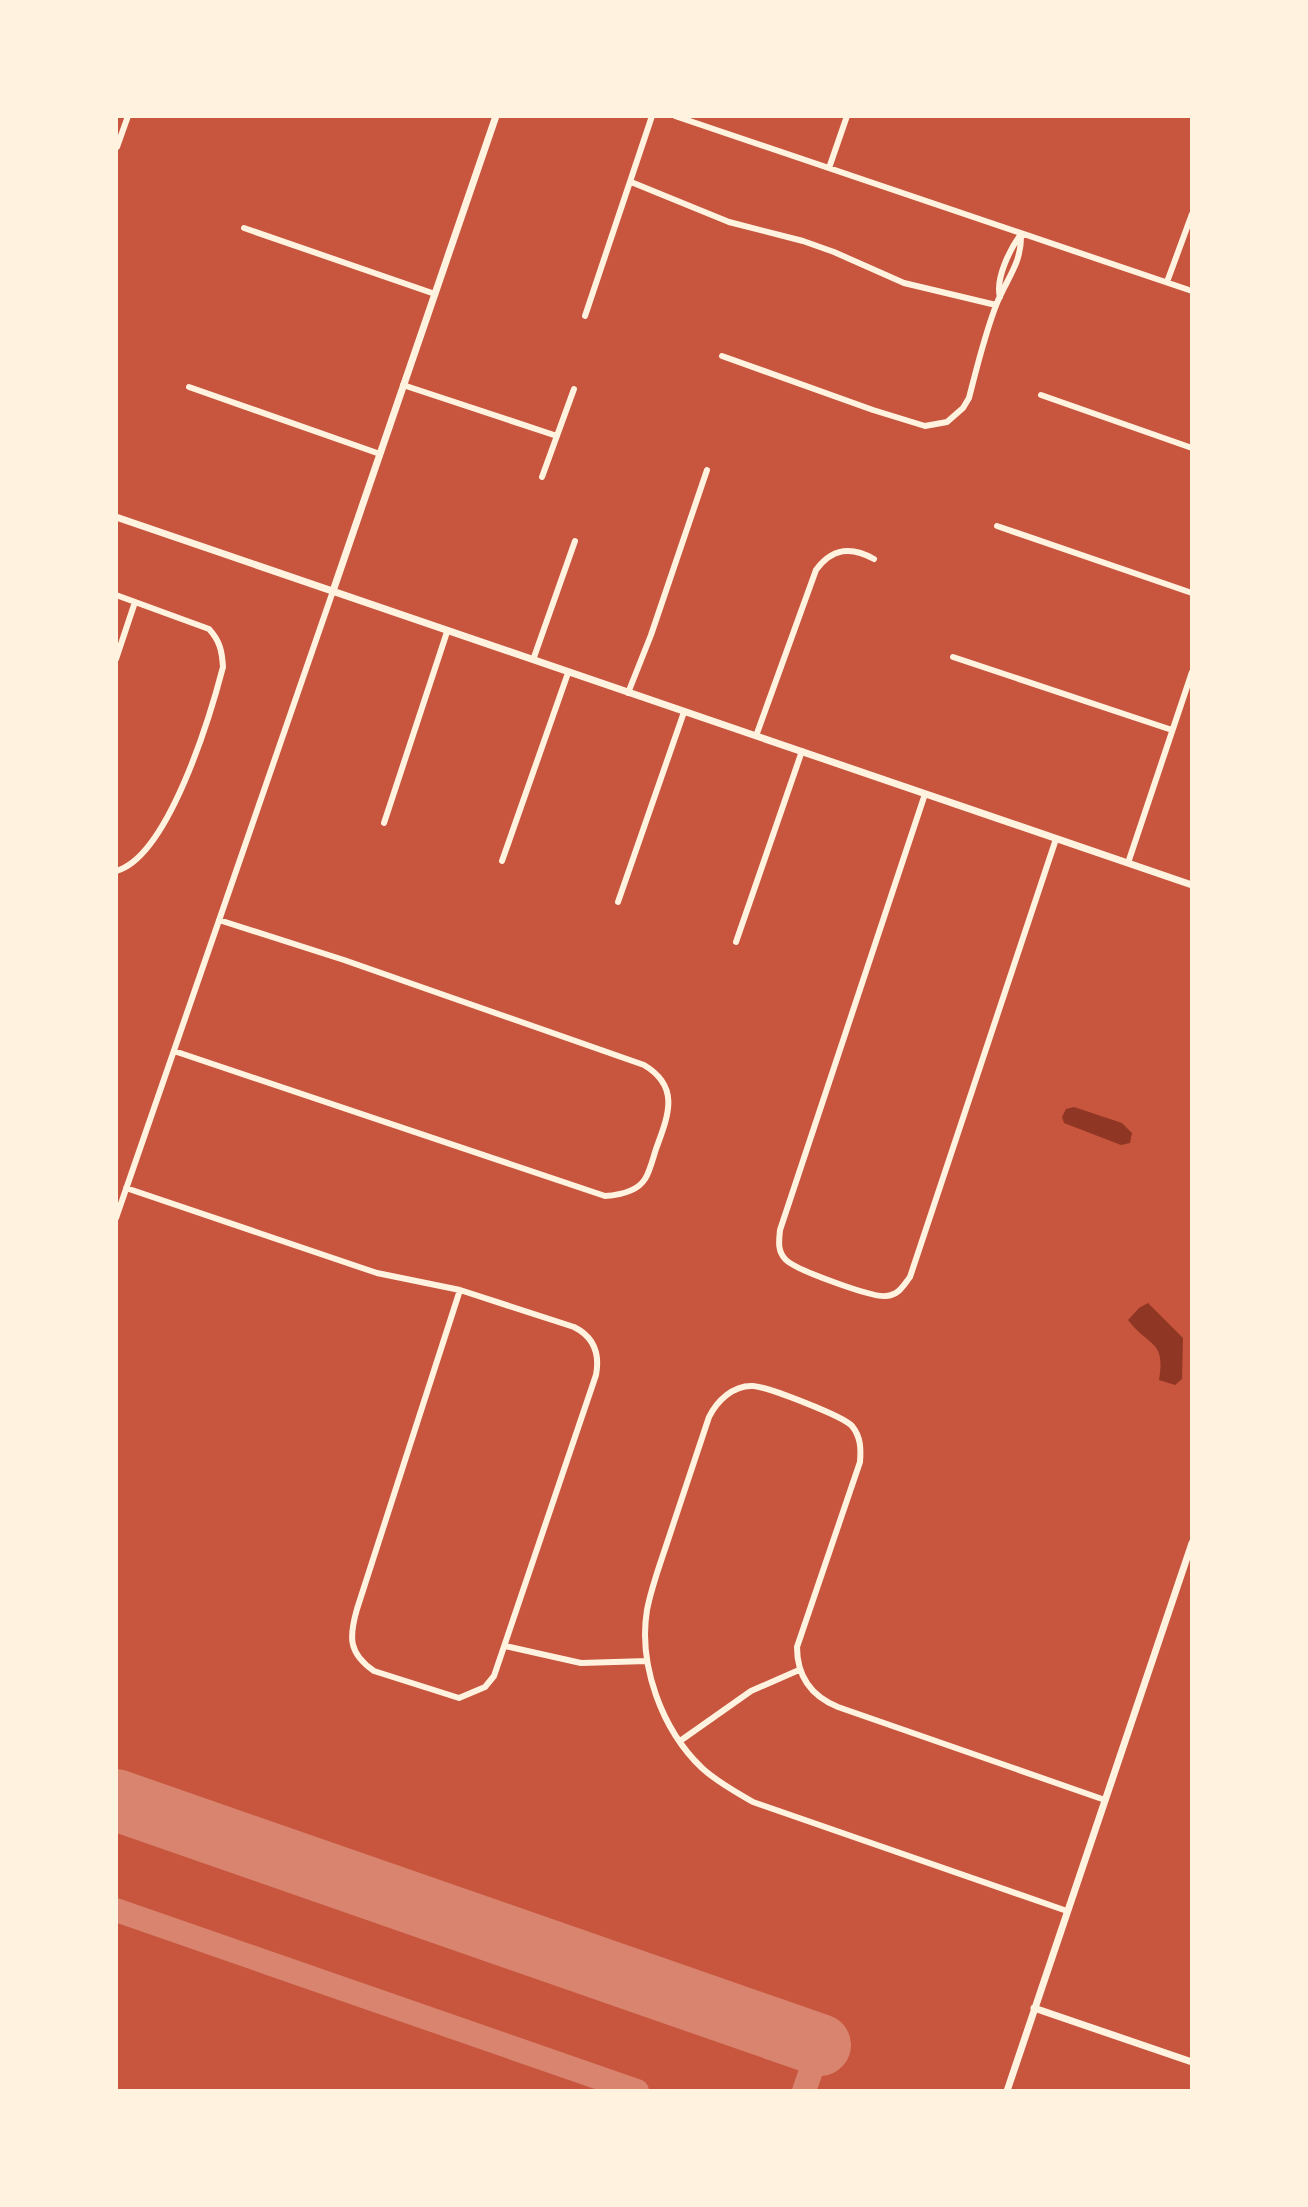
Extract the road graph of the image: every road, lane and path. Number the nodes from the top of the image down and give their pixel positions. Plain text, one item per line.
1 (128, 116) edge
2 (496, 116) edge
3 (652, 116) edge
4 (675, 116) edge
5 (847, 116) edge
6 (117, 147) edge
7 (829, 168) junction
8 (631, 182) junction
9 (1192, 214) edge
10 (244, 228) dead end
11 (1021, 234) junction
12 (1167, 282) junction
13 (1192, 291) edge
14 (435, 294) junction
15 (996, 305) junction
16 (585, 316) dead end
17 (722, 356) dead end
18 (403, 385) junction
19 (189, 387) dead end
20 (574, 389) dead end
21 (1041, 395) dead end
22 (557, 436) junction
23 (1192, 448) edge
24 (380, 454) junction
25 (707, 470) dead end
26 (542, 477) dead end
27 (116, 517) edge
28 (997, 526) dead end
29 (575, 541) dead end
30 (874, 559) dead end
31 (333, 591) junction
32 (1192, 593) edge
33 (116, 595) edge
34 (135, 602) junction
35 (447, 632) junction
36 (953, 657) dead end
37 (116, 659) edge
38 (533, 660) junction
39 (1192, 672) edge
40 (568, 673) junction
41 (628, 693) junction
42 (684, 712) junction
43 (1172, 730) junction
44 (756, 736) junction
45 (802, 751) junction
46 (925, 794) junction
47 (384, 823) dead end
48 (1056, 839) junction
49 (502, 861) dead end
50 (1128, 863) junction
51 (116, 871) edge
52 (1192, 885) edge
53 (618, 902) dead end
54 (219, 920) junction
55 (736, 942) dead end
56 (174, 1051) junction
57 (126, 1188) junction
58 (116, 1218) edge
59 (460, 1290) junction
60 (1192, 1543) edge
61 (505, 1646) junction
62 (647, 1661) junction
63 (799, 1670) junction
64 (680, 1741) junction
65 (1105, 1800) junction
66 (1067, 1911) junction
67 (1034, 2008) junction
68 (1192, 2062) edge
69 (1007, 2091) edge

1 - 6 street
2 - 14 street
3 - 8 street
4 - 7 street
5 - 7 street
7 - 11 street
8 - 15 street
8 - 16 street
9 - 12 street
10 - 14 street
11 - 12 street
11 - 15 street
12 - 13 street
14 - 18 street
15 - 17 street
18 - 22 street
18 - 24 street
19 - 24 street
20 - 22 street
21 - 23 street
22 - 26 street
24 - 31 street
25 - 41 street
27 - 31 street
28 - 32 street
29 - 38 street
30 - 44 street
31 - 35 street
31 - 54 street
33 - 34 street
34 - 37 street
34 - 51 street
35 - 38 street
35 - 47 street
36 - 43 street
38 - 40 street
39 - 43 street
40 - 41 street
40 - 49 street
41 - 42 street
42 - 44 street
42 - 53 street
43 - 50 street
44 - 45 street
45 - 46 street
45 - 55 street
46 - 48 street
46 - 48 street
48 - 50 street
50 - 52 street
54 - 56 street
54 - 56 street
56 - 57 street
57 - 58 street
57 - 59 street
59 - 61 street
59 - 61 street
60 - 65 street
61 - 62 street
62 - 63 street
62 - 64 street
63 - 64 street
63 - 65 street
64 - 66 street
65 - 66 street
66 - 67 street
67 - 68 street
67 - 69 street

